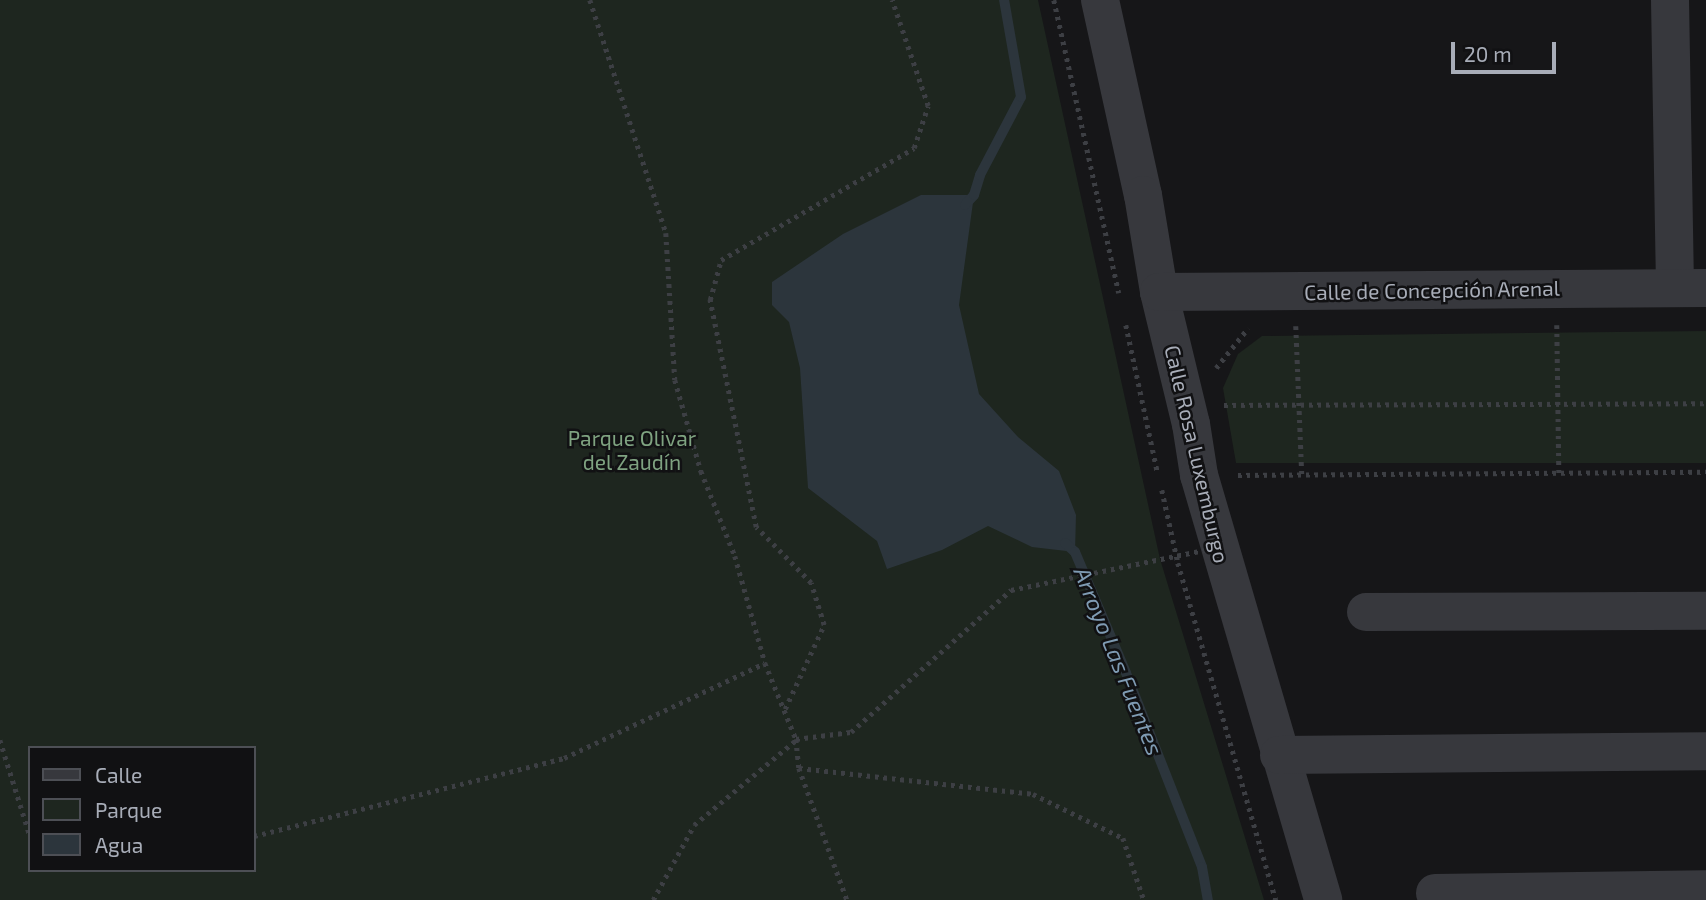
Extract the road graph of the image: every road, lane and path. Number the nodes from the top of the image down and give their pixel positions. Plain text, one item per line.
1 (590, 0) edge
2 (892, 0) edge
3 (1100, 0) edge
4 (1670, 0) edge
5 (1691, 288) edge
6 (1158, 292) junction
7 (1296, 318) dead end
8 (1557, 320) dead end
9 (1260, 326) dead end
10 (1215, 382) dead end
11 (1559, 403) junction
12 (1706, 403) edge
13 (1217, 405) dead end
14 (1298, 405) junction
15 (1706, 472) edge
16 (1559, 473) junction
17 (1199, 475) junction
18 (1302, 475) junction
19 (1218, 547) junction
20 (1706, 611) edge
21 (1366, 612) dead end
22 (765, 663) junction
23 (784, 710) junction
24 (796, 739) junction
25 (0, 740) edge
26 (1706, 751) edge
27 (1279, 755) junction
28 (799, 768) junction
29 (28, 830) edge
30 (256, 835) edge
31 (1706, 890) edge
32 (1435, 893) dead end
33 (653, 900) edge
34 (847, 900) edge
35 (1144, 900) edge
36 (1323, 900) edge

1 - 22 path
2 - 23 path
3 - 6 street, Calle Rosa Luxemburgo
4 - 5 street
5 - 6 street, Calle de Concepción Arenal
6 - 17 street, Calle Rosa Luxemburgo
7 - 14 path
8 - 11 path
9 - 10 path
11 - 12 path
11 - 14 path
11 - 16 path
13 - 14 path
14 - 18 path
15 - 16 path
16 - 18 path
17 - 18 path
17 - 19 street, Calle Rosa Luxemburgo
19 - 24 path, bridge
19 - 27 street, Calle Rosa Luxemburgo
20 - 21 street
22 - 23 path
22 - 30 path
23 - 24 path
24 - 28 path
24 - 33 path
25 - 29 path
26 - 27 street
27 - 36 street, Calle Rosa Luxemburgo
28 - 34 path
28 - 35 path
31 - 32 street

